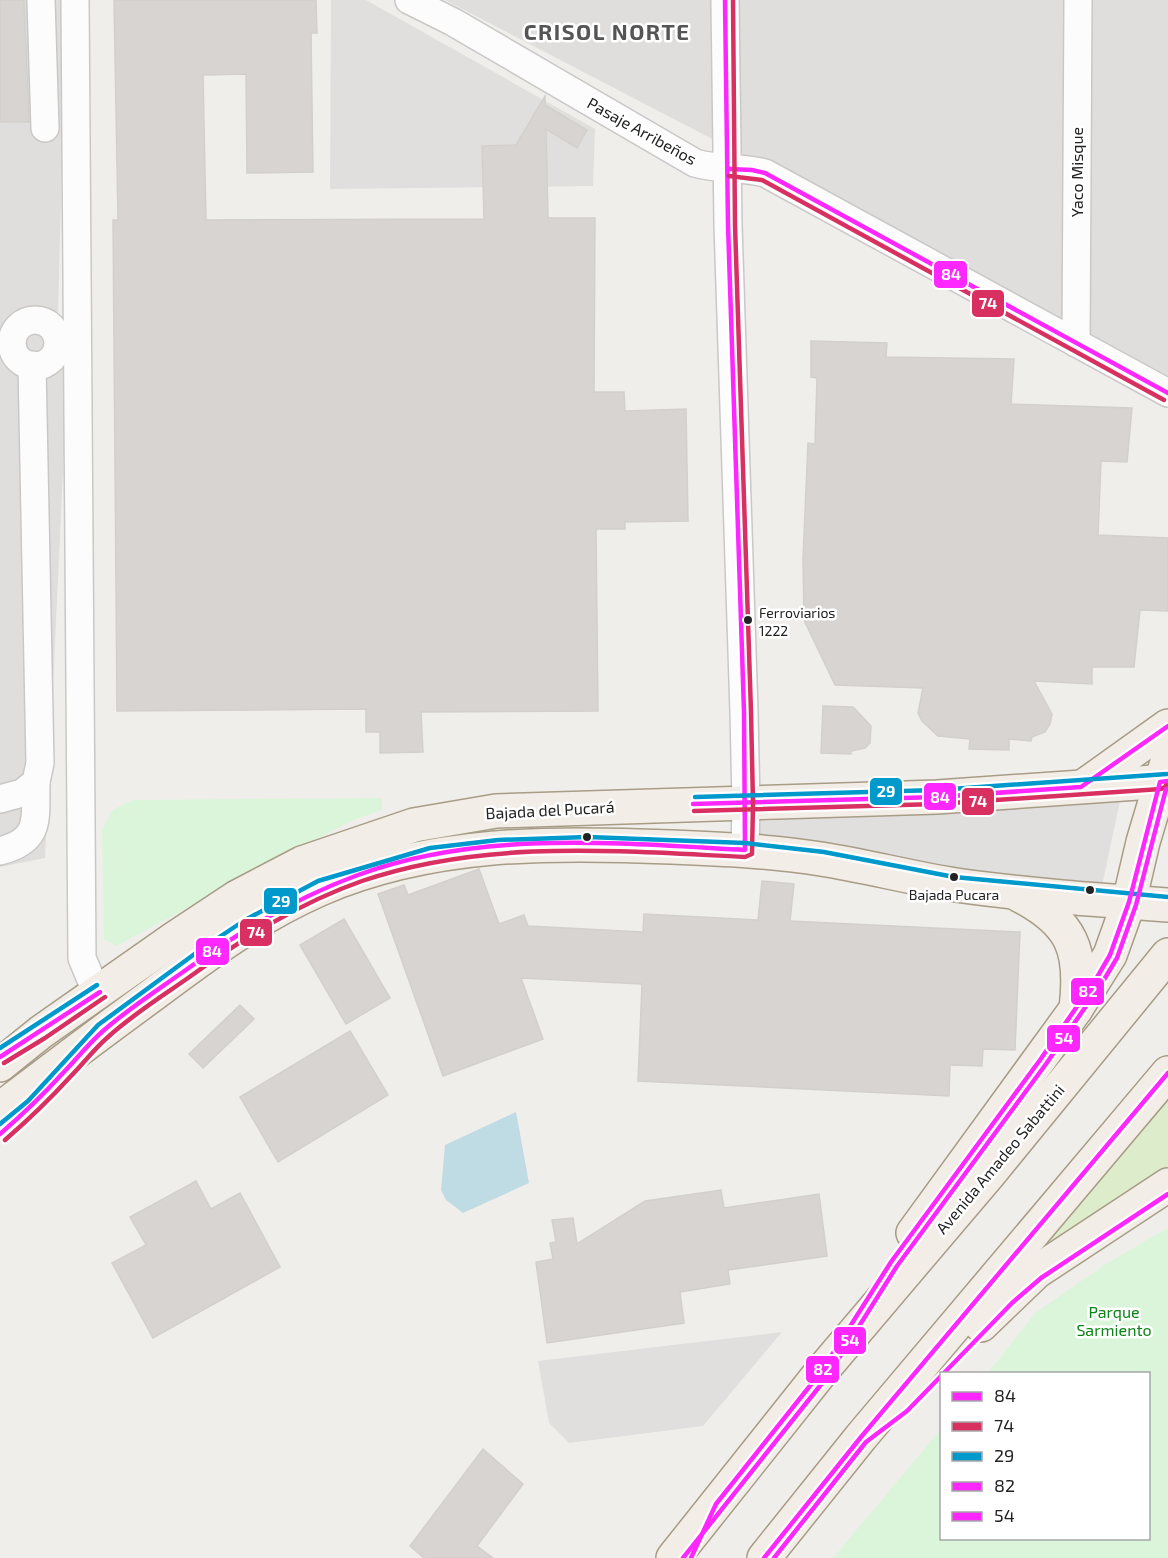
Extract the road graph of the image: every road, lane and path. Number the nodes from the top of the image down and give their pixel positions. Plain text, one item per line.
1 (41, 0) edge
2 (75, 0) edge
3 (409, 0) edge
4 (725, 0) edge
5 (1078, 0) edge
6 (45, 128) dead end
7 (729, 169) junction
8 (1076, 343) junction
9 (6, 345) edge
10 (32, 365) junction
11 (1168, 393) edge
12 (1168, 726) edge
13 (1165, 773) edge
14 (36, 782) junction
15 (1084, 786) junction
16 (0, 799) edge
17 (746, 803) junction
18 (745, 850) junction
19 (0, 851) edge
20 (1012, 891) junction
21 (1129, 902) junction
22 (1168, 905) edge
23 (1160, 965) edge
24 (97, 994) junction
25 (1076, 1010) junction
26 (41, 1032) junction
27 (103, 1032) junction
28 (0, 1057) edge
29 (0, 1065) edge
30 (1168, 1073) edge
31 (0, 1109) edge
32 (0, 1134) edge
33 (1168, 1185) edge
34 (821, 1372) junction
35 (861, 1437) junction
36 (673, 1558) edge
37 (764, 1558) edge

1 - 6 street
2 - 24 street
3 - 7 street, Pasaje Arribeños
4 - 7 street
5 - 8 street, Yaco Misque
7 - 8 street, Pasaje Arribeños
7 - 17 street
8 - 11 street, Pasaje Arribeños
9 - 10 street
9 - 10 street
10 - 14 street
12 - 15 main road
13 - 15 main road, Bajada del Pucará
13 - 21 main road
14 - 16 street
14 - 19 street
15 - 17 main road, Bajada del Pucará
17 - 18 street
17 - 24 main road, Bajada del Pucará
18 - 20 main road, Bajada del Pucará
18 - 27 main road, Bajada del Pucará
20 - 21 main road, Bajada del Pucará
20 - 25 main road
21 - 22 main road, Bajada del Pucará
21 - 25 main road
23 - 34 main road, Avenida Amadeo Sabattini
24 - 26 main road, Bajada del Pucará
25 - 34 main road
26 - 28 main road
26 - 29 main road, Bajada del Pucará
27 - 31 main road, Bajada del Pucará
27 - 32 main road
30 - 35 main road
33 - 35 main road
34 - 36 main road, Avenida Amadeo Sabattini
35 - 37 main road

